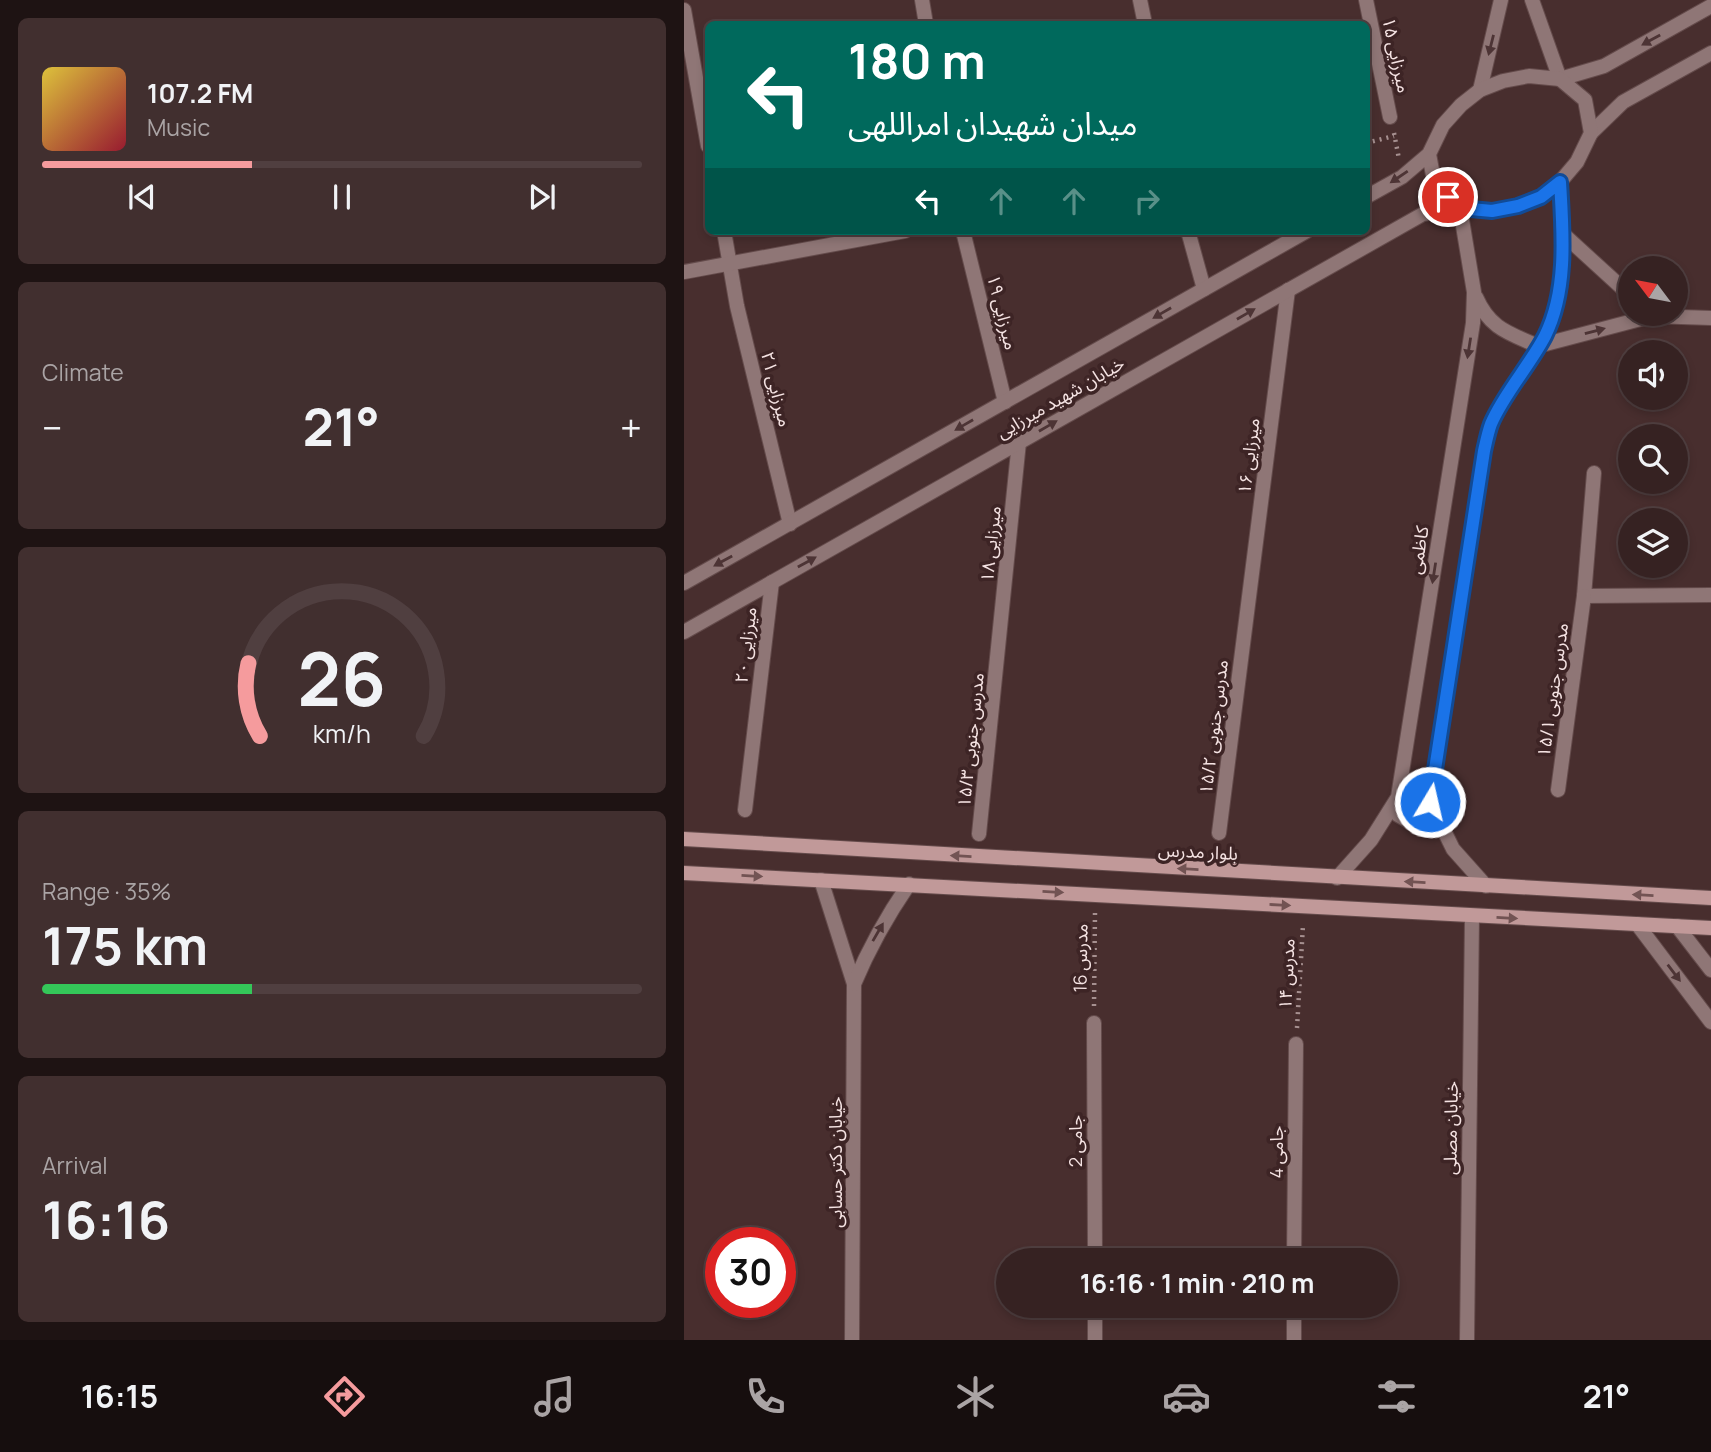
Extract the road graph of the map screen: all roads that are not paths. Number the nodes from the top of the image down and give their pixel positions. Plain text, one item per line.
1 (922, 0) edge
2 (1140, 0) edge
3 (1366, 0) edge
4 (1501, 0) edge
5 (1532, 0) edge
6 (1711, 6) edge
7 (684, 10) edge
8 (926, 21) edge
9 (1144, 21) edge
10 (1711, 53) edge
11 (1560, 79) junction
12 (1480, 90) junction
13 (1390, 117) road end
14 (705, 129) edge
15 (1591, 133) junction
16 (1429, 154) junction
17 (1560, 182) junction
18 (1370, 195) edge
19 (1460, 208) junction
20 (1563, 234) junction
21 (725, 235) edge
22 (884, 235) edge
23 (964, 235) edge
24 (1189, 235) edge
25 (1300, 235) edge
26 (730, 264) junction
27 (684, 272) edge
28 (1618, 284) edge
29 (1204, 289) junction
30 (1288, 290) junction
31 (1474, 292) junction
32 (1688, 317) edge
33 (1711, 318) edge
34 (1618, 324) edge
35 (1538, 346) junction
36 (1005, 402) junction
37 (1019, 442) junction
38 (1594, 473) dead end
39 (790, 524) junction
40 (772, 582) junction
41 (684, 583) edge
42 (1711, 595) edge
43 (1584, 596) junction
44 (1245, 626) joint
45 (684, 632) edge
46 (998, 649) joint
47 (1558, 790) dead end
48 (1393, 806) junction
49 (1433, 807) junction
50 (745, 810) dead end
51 (1219, 833) dead end
52 (979, 834) dead end
53 (684, 839) edge
54 (684, 873) edge
55 (1337, 878) junction
56 (821, 880) junction
57 (909, 884) junction
58 (1486, 886) junction
59 (1711, 898) edge
60 (1473, 916) junction
61 (1638, 924) junction
62 (1677, 926) junction
63 (1711, 928) edge
64 (1711, 970) edge
65 (854, 984) junction
66 (1711, 1022) edge
67 (1094, 1023) road end
68 (1296, 1044) road end
69 (1095, 1248) edge
70 (1294, 1248) edge
71 (1095, 1318) edge
72 (1294, 1318) edge
73 (852, 1340) edge
74 (1095, 1340) edge
75 (1294, 1340) edge
76 (1467, 1340) edge

1 - 8 street
2 - 9 street
3 - 13 street, میرزایی ۱۵
4 -> 12 street
5 - 11 street
6 -> 11 street
7 - 14 street
10 - 15 street
11 - 12 street
11 - 15 street
12 - 16 street
15 - 17 street
16 -> 18 street
16 - 19 street
17 - 19 street
17 - 20 street
19 - 30 street, خیابان شهید میرزایی
19 - 31 street, کاظمی
20 - 28 street
20 - 35 street
21 - 26 street, میرزایی ۲۱
22 - 26 street
23 - 36 street, میرزایی ۱۹
24 - 29 street
25 - 29 street, خیابان شهید میرزایی
26 - 27 street
26 - 39 street, میرزایی ۲۱
29 -> 36 street, خیابان شهید میرزایی
37 -> 30 street, خیابان شهید میرزایی
30 - 44 street, میرزایی ۱۶
31 - 35 street
31 -> 48 street, کاظمی
32 - 33 street
35 -> 34 street
35 - 49 street
36 -> 39 street, خیابان شهید میرزایی
40 -> 37 street, خیابان شهید میرزایی
37 - 46 street, میرزایی ۱۸
38 - 43 street, مدرس جنوبی ۱۵/۱
39 -> 41 street, خیابان شهید میرزایی
40 - 45 street, خیابان شهید میرزایی
40 - 50 street, میرزایی ۲۰
42 - 43 street
43 - 47 street, مدرس جنوبی ۱۵/۱
44 - 51 street, مدرس جنوبی ۱۵/۲
46 - 52 street, مدرس جنوبی ۱۵/۳
48 - 49 street
48 - 55 street, کاظمی
49 - 58 street
55 -> 53 main road, بلوار مدرس
54 -> 56 main road
58 -> 55 main road, بلوار مدرس
56 - 57 main road
56 - 65 street
57 -> 60 main road
65 -> 57 street
59 -> 58 main road, بلوار مدرس
60 -> 61 main road
60 - 76 street, خیابان مصلی
61 - 62 main road
61 -> 66 street
62 - 63 main road
62 - 64 street
65 - 73 street, خیابان دکتر حسابی
67 - 69 street, جامی 2
68 - 70 street, جامی 4
71 - 74 street
72 - 75 street

